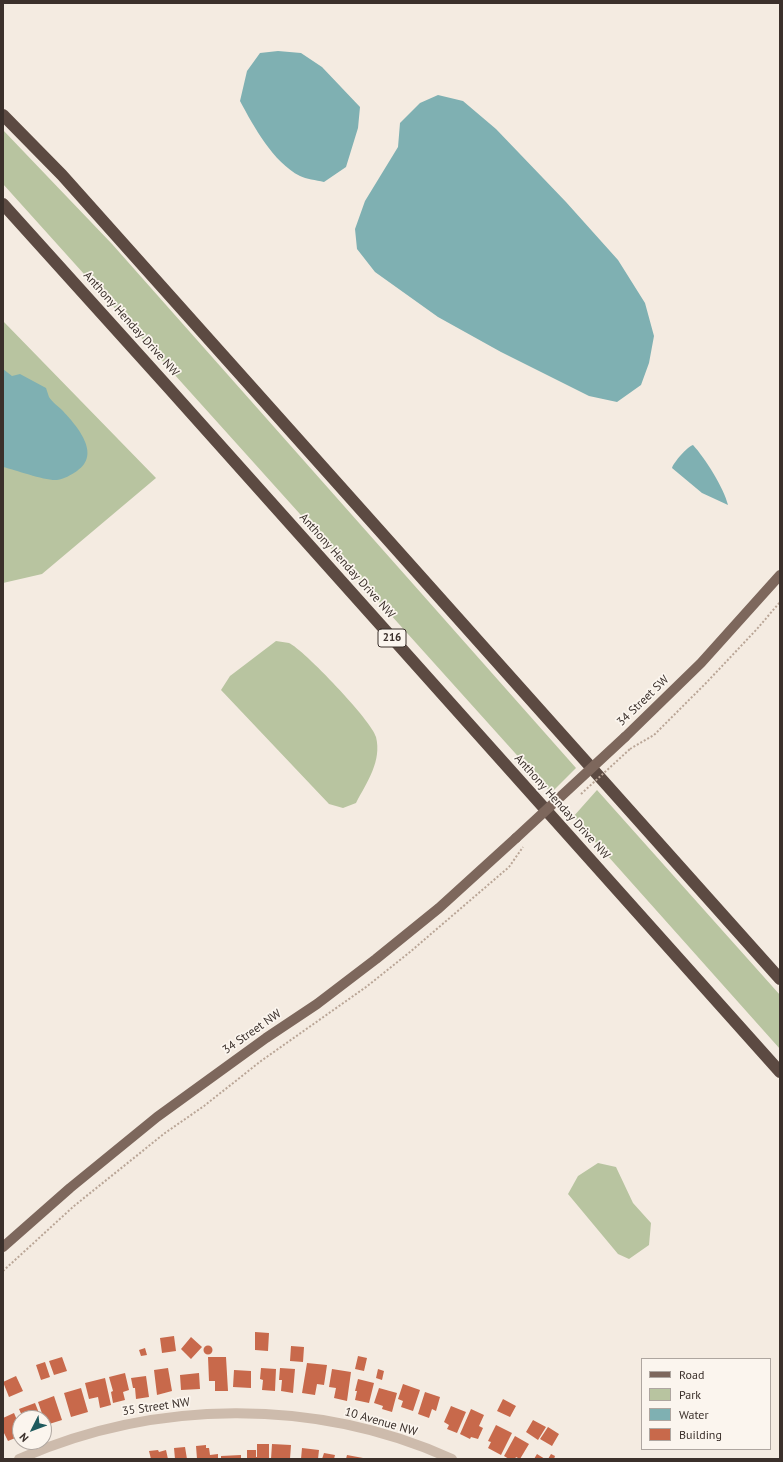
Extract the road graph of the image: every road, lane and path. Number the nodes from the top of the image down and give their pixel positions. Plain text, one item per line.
1 (3, 115) edge
2 (3, 204) edge
3 (780, 575) edge
4 (780, 602) edge
5 (630, 749) dead end
6 (516, 838) joint
7 (524, 846) dead end
8 (780, 979) edge
9 (780, 1072) edge
10 (3, 1247) edge
11 (3, 1271) edge
12 (302, 1417) joint
13 (19, 1459) edge
14 (452, 1459) edge

1 - 8 highway
2 - 9 highway, Anthony Henday Drive NW / 216
3 - 6 main road, 34 Street SW, bridge
4 - 5 path
6 - 10 main road, 34 Street NW
7 - 11 path
12 - 13 street, 35 Street NW
12 - 14 street, 10 Avenue NW

